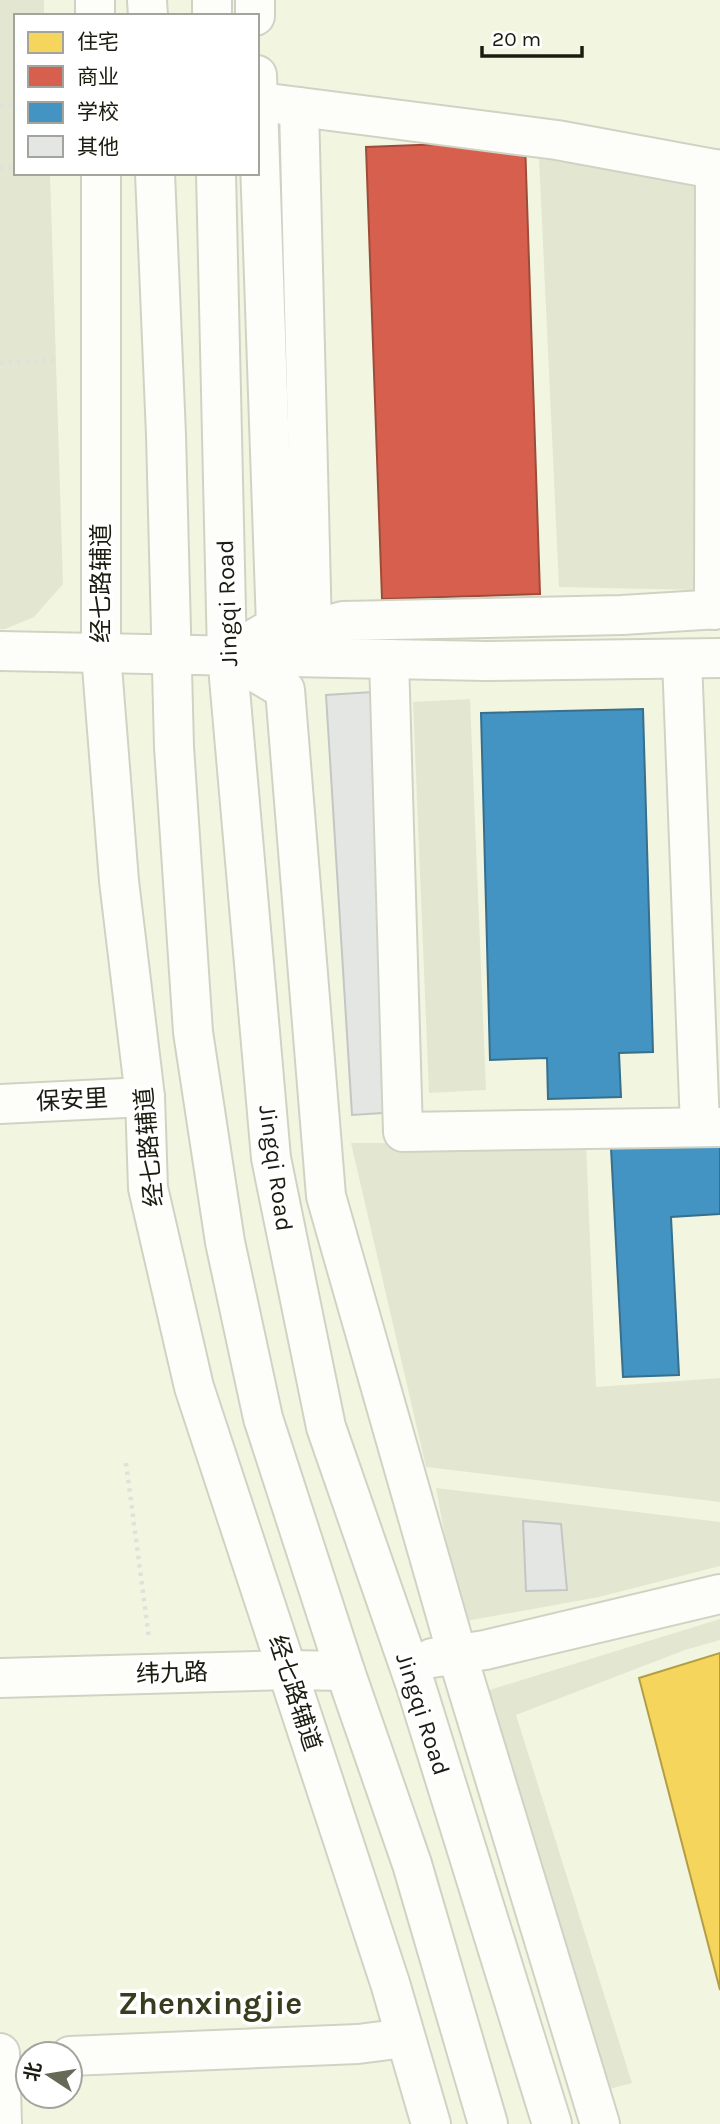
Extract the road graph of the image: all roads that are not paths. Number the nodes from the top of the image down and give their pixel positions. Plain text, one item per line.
1 (259, 102) edge
2 (299, 107) junction
3 (259, 131) edge
4 (717, 170) edge
5 (101, 175) edge
6 (155, 175) edge
7 (216, 175) edge
8 (717, 610) edge
9 (312, 629) junction
10 (0, 651) edge
11 (101, 654) junction
12 (173, 655) junction
13 (228, 655) junction
14 (720, 658) edge
15 (389, 659) junction
16 (682, 659) junction
17 (145, 1097) junction
18 (0, 1104) edge
19 (710, 1127) edge
20 (720, 1594) edge
21 (457, 1654) junction
22 (407, 1662) junction
23 (288, 1670) junction
24 (345, 1671) junction
25 (0, 1678) edge
26 (405, 2038) junction
27 (0, 2053) edge
28 (84, 2055) edge
29 (0, 2083) edge
30 (2, 2124) edge
31 (430, 2124) edge
32 (488, 2124) edge
33 (552, 2124) edge
34 (600, 2124) edge

1 - 2 street
2 - 4 street
2 - 9 street
3 - 13 street
4 - 8 street
5 - 11 street, 经七路辅道
6 - 12 street
7 - 13 street, Jingqi Road
8 - 9 street
9 - 13 street
10 - 11 street
11 - 12 street
11 - 17 street, 经七路辅道
12 - 13 street
12 - 24 street
13 - 15 street
13 - 21 street
13 - 22 street, Jingqi Road
14 - 16 street
15 - 16 street
15 - 19 street
16 - 19 street
17 - 18 street, 保安里
17 - 23 street, 经七路辅道
20 - 21 street
21 - 22 street
21 - 34 street
22 - 33 street, Jingqi Road
23 - 24 street, 纬九路
23 - 25 street, 纬九路
23 - 26 street, 经七路辅道
24 - 32 street
26 - 28 street
26 - 31 street, 经七路辅道
27 - 29 street
29 - 30 street

